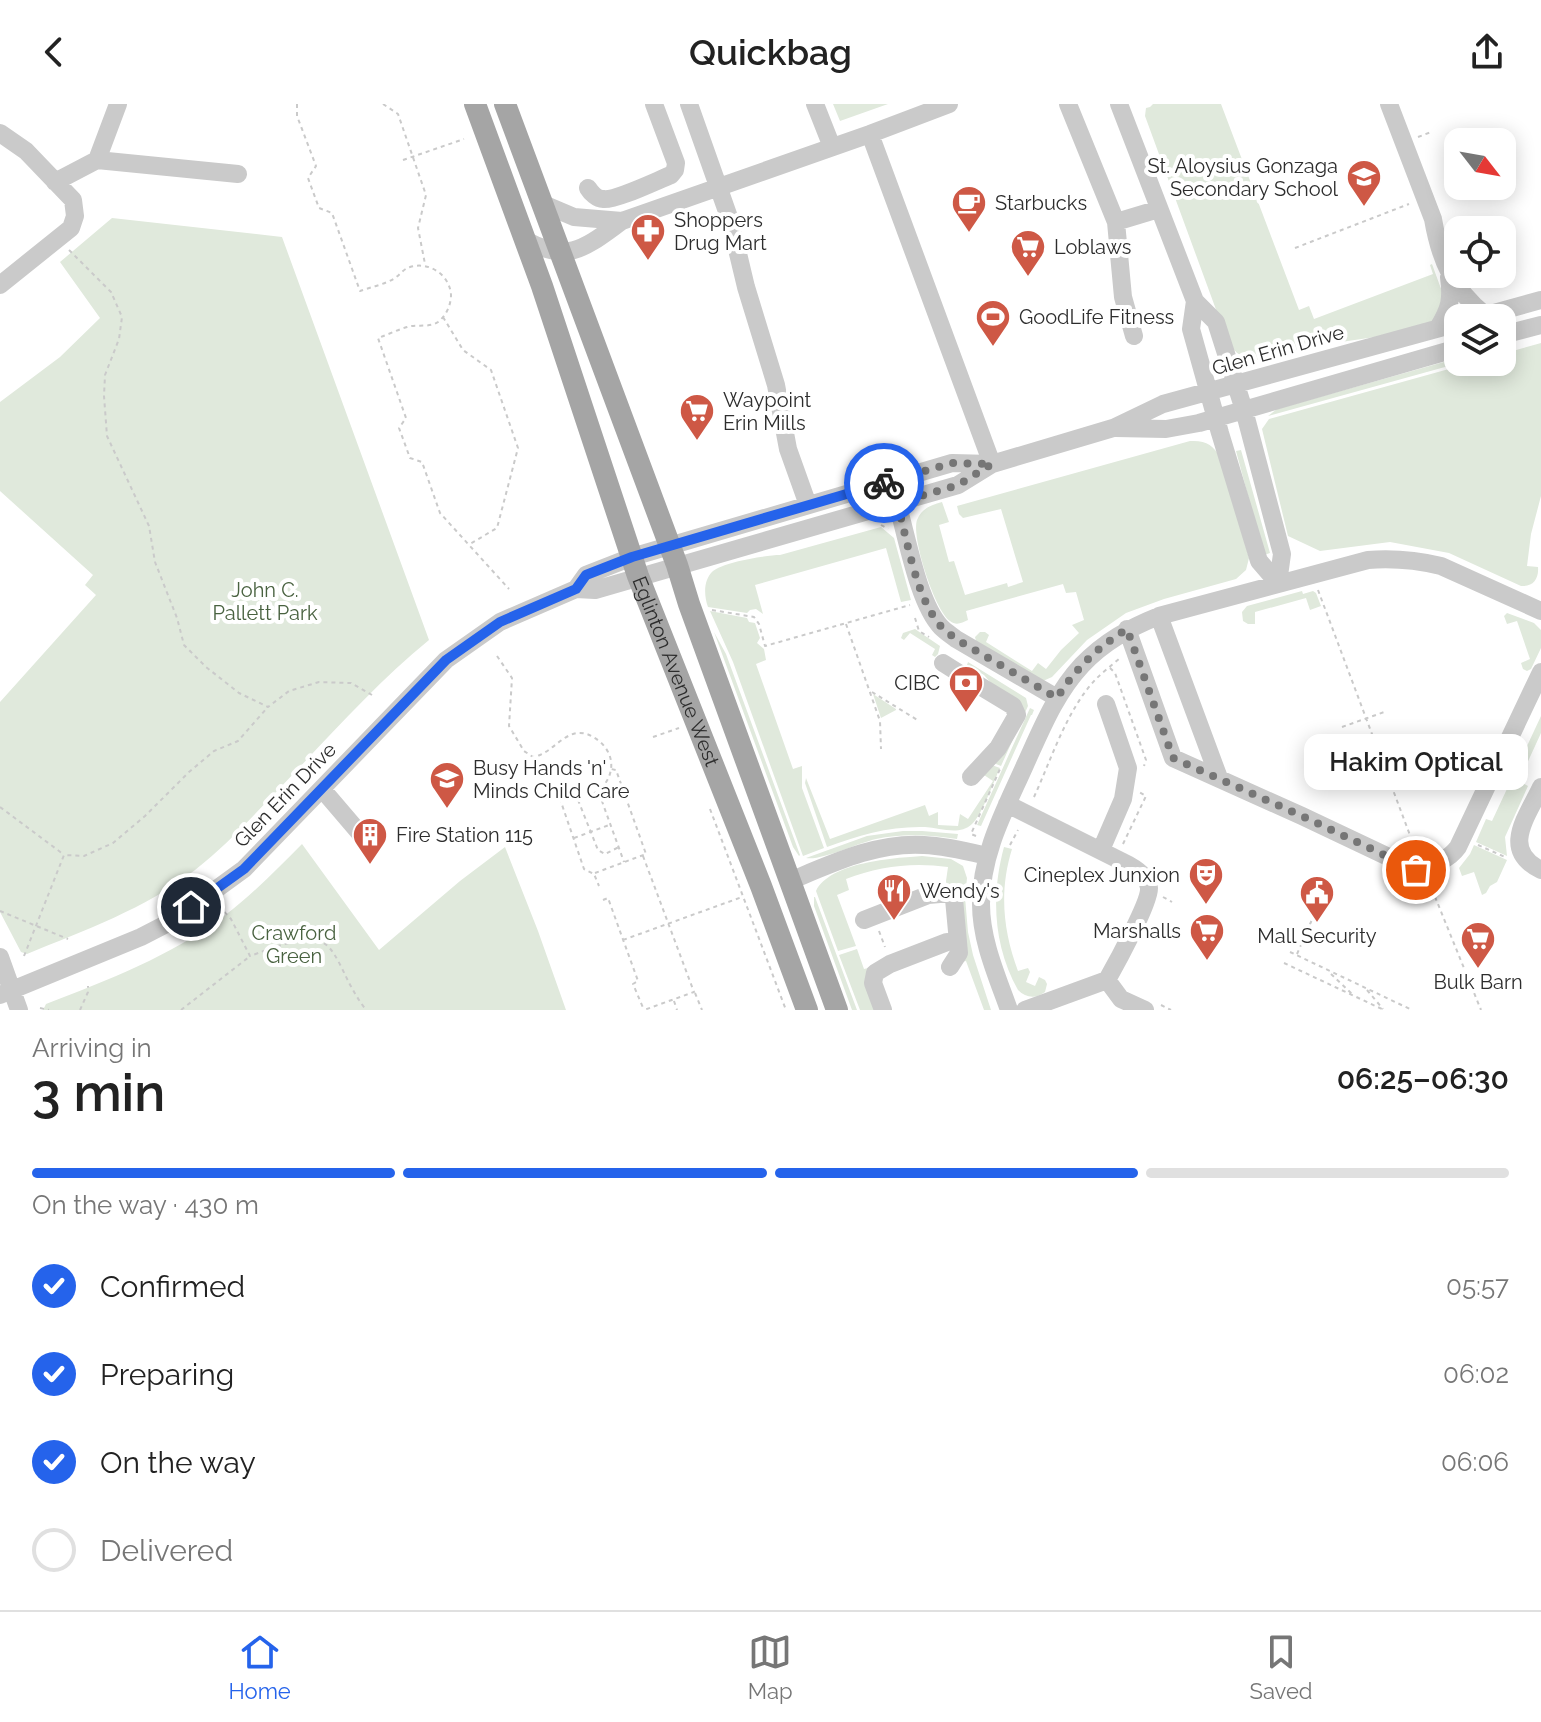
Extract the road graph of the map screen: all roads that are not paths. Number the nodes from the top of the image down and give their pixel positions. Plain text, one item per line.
1 (118, 104) edge
2 (475, 104) edge
3 (505, 104) edge
4 (654, 104) edge
5 (689, 104) edge
6 (815, 104) edge
7 (949, 104) edge
8 (1068, 104) edge
9 (1389, 104) edge
10 (1123, 105) edge
11 (0, 133) edge
12 (870, 134) junction
13 (832, 147) junction
14 (97, 160) junction
15 (238, 174) dead end
16 (55, 182) junction
17 (719, 186) junction
18 (588, 188) dead end
19 (541, 203) junction
20 (1159, 209) junction
21 (622, 221) junction
22 (1116, 222) junction
23 (525, 240) junction
24 (560, 252) junction
25 (1444, 260) edge
26 (0, 285) edge
27 (1451, 288) edge
28 (1541, 300) edge
29 (1195, 301) junction
30 (1516, 307) edge
31 (1541, 325) edge
32 (1444, 326) edge
33 (1438, 328) junction
34 (1516, 331) edge
35 (1134, 336) dead end
36 (1444, 352) edge
37 (1236, 385) junction
38 (1209, 392) junction
39 (1244, 410) junction
40 (1216, 418) junction
41 (1113, 428) junction
42 (992, 464) junction
43 (897, 503) junction
44 (808, 505) junction
45 (674, 555) junction
46 (635, 566) junction
47 (1278, 583) junction
48 (1541, 611) edge
49 (1159, 616) junction
50 (1127, 629) junction
51 (943, 663) dead end
52 (1541, 672) edge
53 (1057, 698) junction
54 (1106, 704) dead end
55 (971, 777) dead end
56 (1219, 778) junction
57 (1541, 787) edge
58 (322, 789) junction
59 (1007, 804) junction
60 (363, 837) dead end
61 (1101, 850) junction
62 (987, 856) junction
63 (1541, 870) edge
64 (790, 881) junction
65 (871, 925) road end
66 (947, 942) dead end
67 (0, 957) edge
68 (950, 967) dead end
69 (1107, 980) junction
70 (6, 993) edge
71 (1151, 1007) edge
72 (19, 1010) edge
73 (807, 1010) edge
74 (837, 1010) edge
75 (883, 1010) edge
76 (1009, 1010) edge
77 (1025, 1010) edge

1 - 14 street
2 - 23 main road, Eglinton Avenue West
3 - 19 main road, Eglinton Avenue West
4 - 18 street
5 - 17 street
6 - 13 street
7 - 12 street
8 - 22 street
9 - 25 street
10 - 20 street
11 - 16 street
12 - 13 street
12 - 42 street
13 - 17 street
14 - 15 street
14 - 16 street
16 - 26 street
17 - 21 street
17 - 44 street
19 - 21 street
19 - 24 main road, Eglinton Avenue West
20 - 22 street
20 - 29 street
21 - 24 street
22 - 35 street
23 - 24 street
23 - 46 main road, Eglinton Avenue West
24 - 45 main road, Eglinton Avenue West
27 - 33 street
28 - 30 street
29 - 37 street
29 - 38 street
31 - 34 street
32 - 33 street, Glen Erin Drive
33 - 37 street, Glen Erin Drive
36 - 39 street, Glen Erin Drive
37 - 38 street, Glen Erin Drive
37 - 39 street
38 - 40 street
38 - 41 street, Glen Erin Drive
39 - 40 street, Glen Erin Drive
39 - 47 street
40 - 41 street, Glen Erin Drive
40 - 47 street
41 - 42 street, Glen Erin Drive
42 - 43 street, Glen Erin Drive
42 - 44 street, Glen Erin Drive
43 - 45 street, Glen Erin Drive
43 - 53 street
44 - 45 street, Glen Erin Drive
45 - 46 street, Glen Erin Drive
45 - 64 main road, Eglinton Avenue West
46 - 58 street, Glen Erin Drive
46 - 73 main road, Eglinton Avenue West
47 - 48 street
47 - 49 street
49 - 50 street
49 - 56 street
50 - 53 street
50 - 56 street
51 - 55 street
52 - 56 street
53 - 59 street
54 - 61 street
57 - 63 street
58 - 60 street
58 - 70 street, Glen Erin Drive
59 - 61 street
59 - 62 street
61 - 69 street
62 - 64 street
62 - 76 street
64 - 74 main road, Eglinton Avenue West
65 - 68 street
66 - 75 street
67 - 70 street
69 - 71 street
69 - 77 street
70 - 72 street

